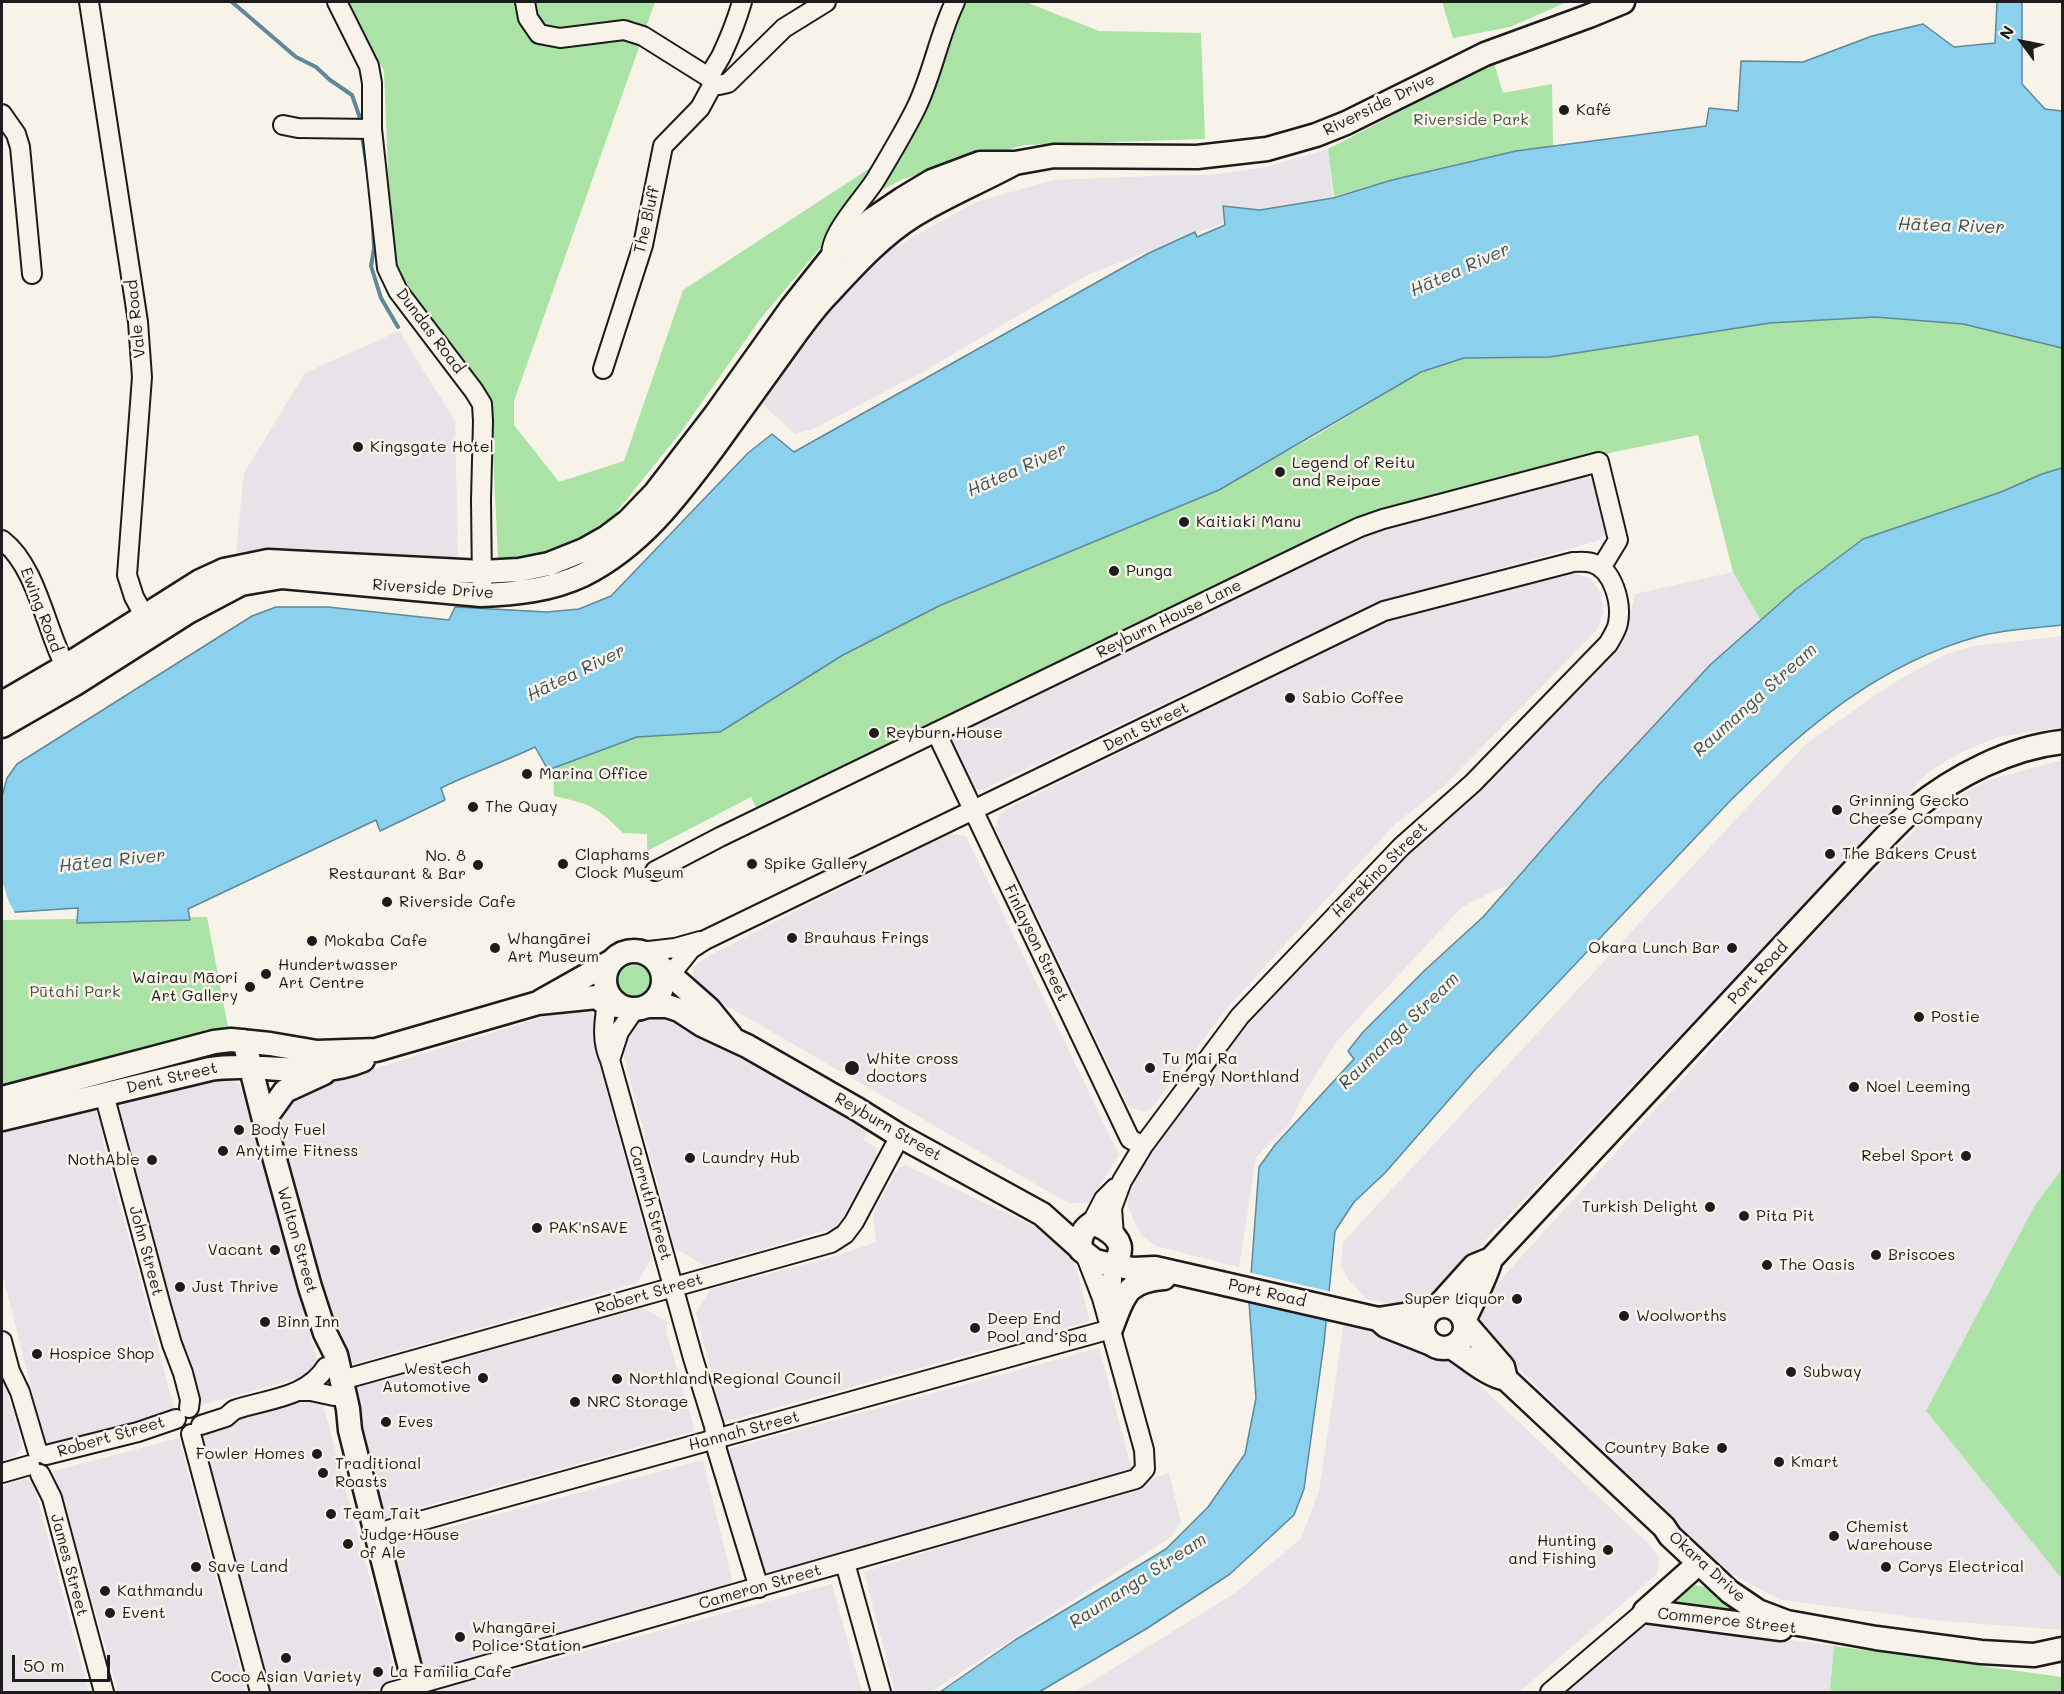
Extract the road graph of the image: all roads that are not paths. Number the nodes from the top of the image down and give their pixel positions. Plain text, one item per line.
1 (89, 2) edge
2 (337, 2) edge
3 (525, 2) edge
4 (742, 2) edge
5 (826, 2) edge
6 (955, 2) edge
7 (1623, 2) edge
8 (711, 81) junction
9 (2, 114) edge
10 (283, 125) dead end
11 (372, 129) junction
12 (1015, 163) junction
13 (831, 258) junction
14 (32, 274) dead end
15 (843, 277) junction
16 (603, 369) dead end
17 (2, 540) edge
18 (1601, 568) junction
19 (482, 572) junction
20 (481, 595) junction
21 (149, 624) junction
22 (70, 676) junction
23 (2, 703) edge
24 (2, 726) edge
25 (936, 732) junction
26 (2062, 742) edge
27 (974, 812) junction
28 (655, 871) dead end
29 (705, 940) junction
30 (640, 952) junction
31 (612, 960) junction
32 (664, 975) junction
33 (537, 1003) junction
34 (623, 1005) junction
35 (734, 1039) junction
36 (244, 1041) junction
37 (376, 1050) junction
38 (610, 1060) junction
39 (338, 1067) junction
40 (250, 1068) junction
41 (104, 1094) junction
42 (2, 1098) edge
43 (2, 1119) edge
44 (264, 1120) junction
45 (900, 1136) junction
46 (1143, 1146) junction
47 (1122, 1180) junction
48 (1042, 1214) junction
49 (1091, 1224) junction
50 (1115, 1237) junction
51 (1083, 1252) junction
52 (1491, 1259) junction
53 (1113, 1265) junction
54 (1155, 1268) junction
55 (1204, 1278) junction
56 (674, 1287) junction
57 (1433, 1310) junction
58 (1378, 1319) junction
59 (1465, 1322) junction
60 (1111, 1329) junction
61 (2, 1341) edge
62 (1429, 1343) junction
63 (1451, 1347) junction
64 (1506, 1379) junction
65 (334, 1381) junction
66 (300, 1391) junction
67 (190, 1421) junction
68 (716, 1438) junction
69 (41, 1463) junction
70 (2, 1473) edge
71 (1128, 1482) joint
72 (377, 1533) junction
73 (845, 1563) junction
74 (1699, 1563) junction
75 (759, 1588) junction
76 (1645, 1611) junction
77 (1807, 1626) junction
78 (2062, 1649) edge
79 (2034, 1655) junction
80 (2062, 1667) edge
81 (416, 1689) edge
82 (104, 1692) edge
83 (260, 1692) edge
84 (391, 1692) edge
85 (881, 1692) edge
86 (1550, 1692) edge

1 - 21 street, Vale Road
2 - 11 street, Dundas Road
3 - 8 street
4 - 8 street, The Bluff
5 - 8 street
6 - 13 street
7 - 12 main road, Riverside Drive
8 - 16 street, The Bluff
9 - 14 street
10 - 11 street
11 - 19 street, Dundas Road
12 - 13 main road, Riverside Drive
12 - 15 main road, Riverside Drive
13 - 15 street
13 - 19 main road, Riverside Drive
15 - 20 main road, Riverside Drive
17 - 22 street, Ewing Road
18 - 25 street, Reyburn House Lane
18 - 27 street, Dent Street
18 - 46 street, Herekino Street
19 - 20 street, Dundas Road
19 - 21 main road, Riverside Drive
20 - 21 main road, Riverside Drive
21 - 22 main road, Riverside Drive
22 - 23 main road, Riverside Drive
22 - 24 main road, Riverside Drive
25 - 27 street, Finlayson Street
25 - 28 street, Reyburn House Lane
26 - 52 main road, Port Road
27 - 29 street, Dent Street
27 - 46 street, Finlayson Street
29 - 30 street, Dent Street
29 - 32 street, Dent Street
30 - 31 main road
30 - 32 main road
31 - 33 main road, Dent Street
31 - 34 main road
32 - 34 main road
32 - 35 main road, Reyburn Street
33 - 34 main road, Dent Street
33 - 37 main road, Dent Street
34 - 35 main road, Reyburn Street
34 - 38 street
34 - 38 street, Carruth Street
35 - 45 main road, Reyburn Street
36 - 37 main road, Dent Street
36 - 40 main road, Walton Street
36 - 42 main road, Dent Street
37 - 39 main road, Dent Street
38 - 56 street, Carruth Street
39 - 40 main road, Dent Street
39 - 44 main road
40 - 41 main road, Dent Street
40 - 44 main road, Walton Street
41 - 43 main road, Dent Street
41 - 67 street, John Street
44 - 65 main road, Walton Street
45 - 48 main road, Reyburn Street
45 - 56 street, Robert Street
46 - 47 street, Herekino Street
47 - 49 street, Herekino Street
47 - 50 street, Herekino Street
48 - 49 main road, Reyburn Street
48 - 51 main road, Reyburn Street
49 - 50 main road
49 - 51 main road
50 - 53 main road
50 - 54 main road, Port Road
51 - 53 main road
51 - 60 street, Reyburn Street
52 - 57 main road, Port Road
52 - 59 main road, Port Road
53 - 54 main road, Port Road
53 - 60 street, Reyburn Street
54 - 55 main road, Port Road
55 - 58 main road, Port Road
55 - 60 main road
56 - 65 street, Robert Street
56 - 68 street, Carruth Street
57 - 58 main road, Port Road
57 - 59 main road
57 - 62 main road
58 - 62 main road, Port Road
59 - 63 main road
59 - 64 main road, Okara Drive
60 - 68 street, Hannah Street
60 - 71 street, Reyburn Street
61 - 69 street, James Street
62 - 63 main road
63 - 64 main road, Okara Drive
64 - 74 main road, Okara Drive
65 - 66 street, Robert Street
65 - 66 street, Robert Street
65 - 72 main road, Walton Street
66 - 67 street, Robert Street
67 - 69 street, Robert Street
67 - 83 street, John Street
68 - 72 street, Hannah Street
68 - 75 street, Carruth Street
69 - 70 street, Robert Street
69 - 82 street, James Street
71 - 73 street, Cameron Street
72 - 81 main road, Walton Street
73 - 75 street, Cameron Street
73 - 85 street
74 - 76 main road, Commerce Street
74 - 77 main road, Okara Drive
75 - 81 street, Cameron Street
76 - 77 main road, Commerce Street
76 - 86 street, Commerce Street
77 - 79 main road, Okara Drive
78 - 79 main road, Okara Drive
79 - 80 main road, Okara Drive
81 - 84 street, Cameron Street

